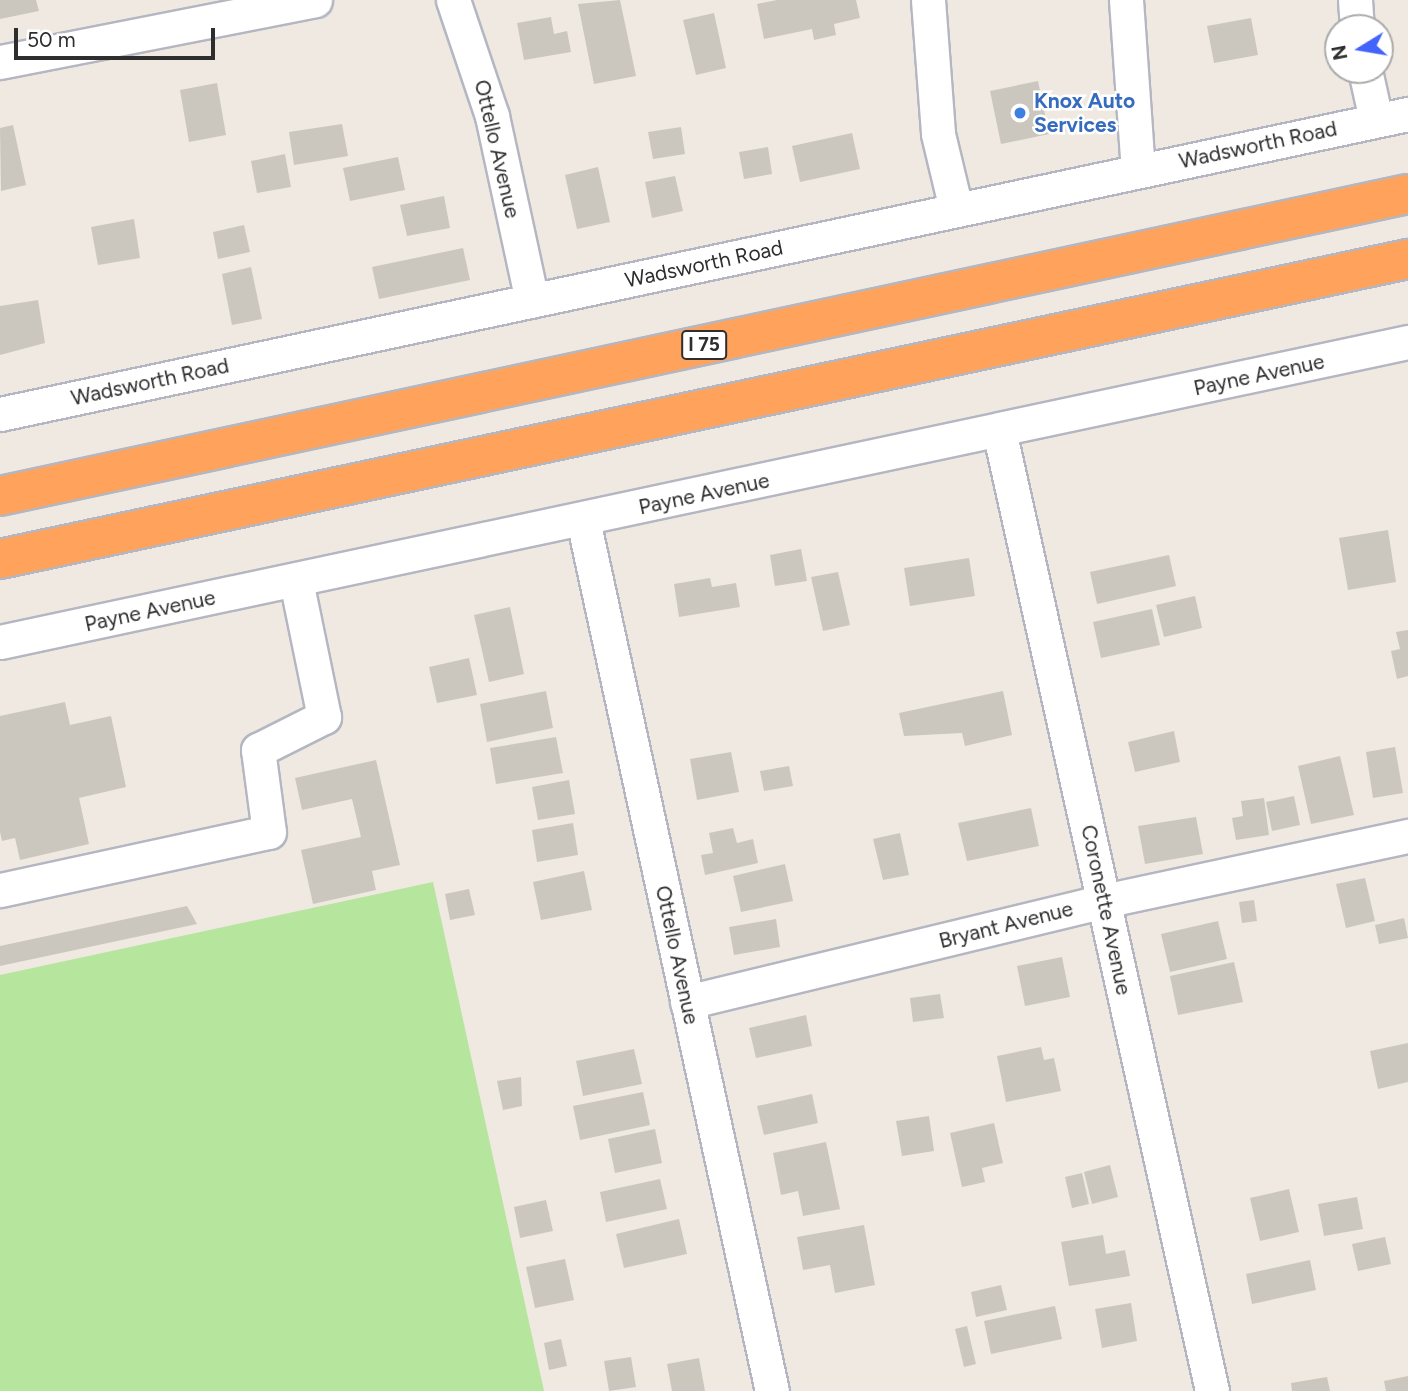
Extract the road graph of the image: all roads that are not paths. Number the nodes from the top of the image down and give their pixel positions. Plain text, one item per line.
1 (315, 0) edge
2 (453, 0) edge
3 (928, 0) edge
4 (1126, 0) edge
5 (0, 62) edge
6 (1368, 84) edge
7 (1408, 114) edge
8 (1376, 120) junction
9 (1138, 170) junction
10 (1408, 194) edge
11 (956, 209) junction
12 (1408, 259) edge
13 (532, 301) junction
14 (1408, 342) edge
15 (0, 414) edge
16 (999, 430) junction
17 (0, 496) edge
18 (583, 520) junction
19 (0, 559) edge
20 (296, 580) junction
21 (0, 642) edge
22 (1408, 836) edge
23 (0, 890) edge
24 (1104, 901) junction
25 (687, 1002) junction
26 (772, 1391) edge
27 (1213, 1391) edge

1 - 5 street
2 - 13 street, Ottello Avenue
3 - 11 street
4 - 9 street
6 - 8 street
7 - 8 street, Wadsworth Road
8 - 9 street, Wadsworth Road
9 - 11 street, Wadsworth Road
10 - 17 highway, I 75
11 - 13 street, Wadsworth Road
12 - 19 highway
13 - 15 street, Wadsworth Road
14 - 16 street, Payne Avenue
16 - 18 street, Payne Avenue
16 - 24 street, Coronette Avenue
18 - 20 street, Payne Avenue
18 - 25 street, Ottello Avenue
20 - 21 street, Payne Avenue
20 - 23 street
22 - 24 street, Bryant Avenue
24 - 25 street, Bryant Avenue
24 - 27 street, Coronette Avenue
25 - 26 street, Ottello Avenue

